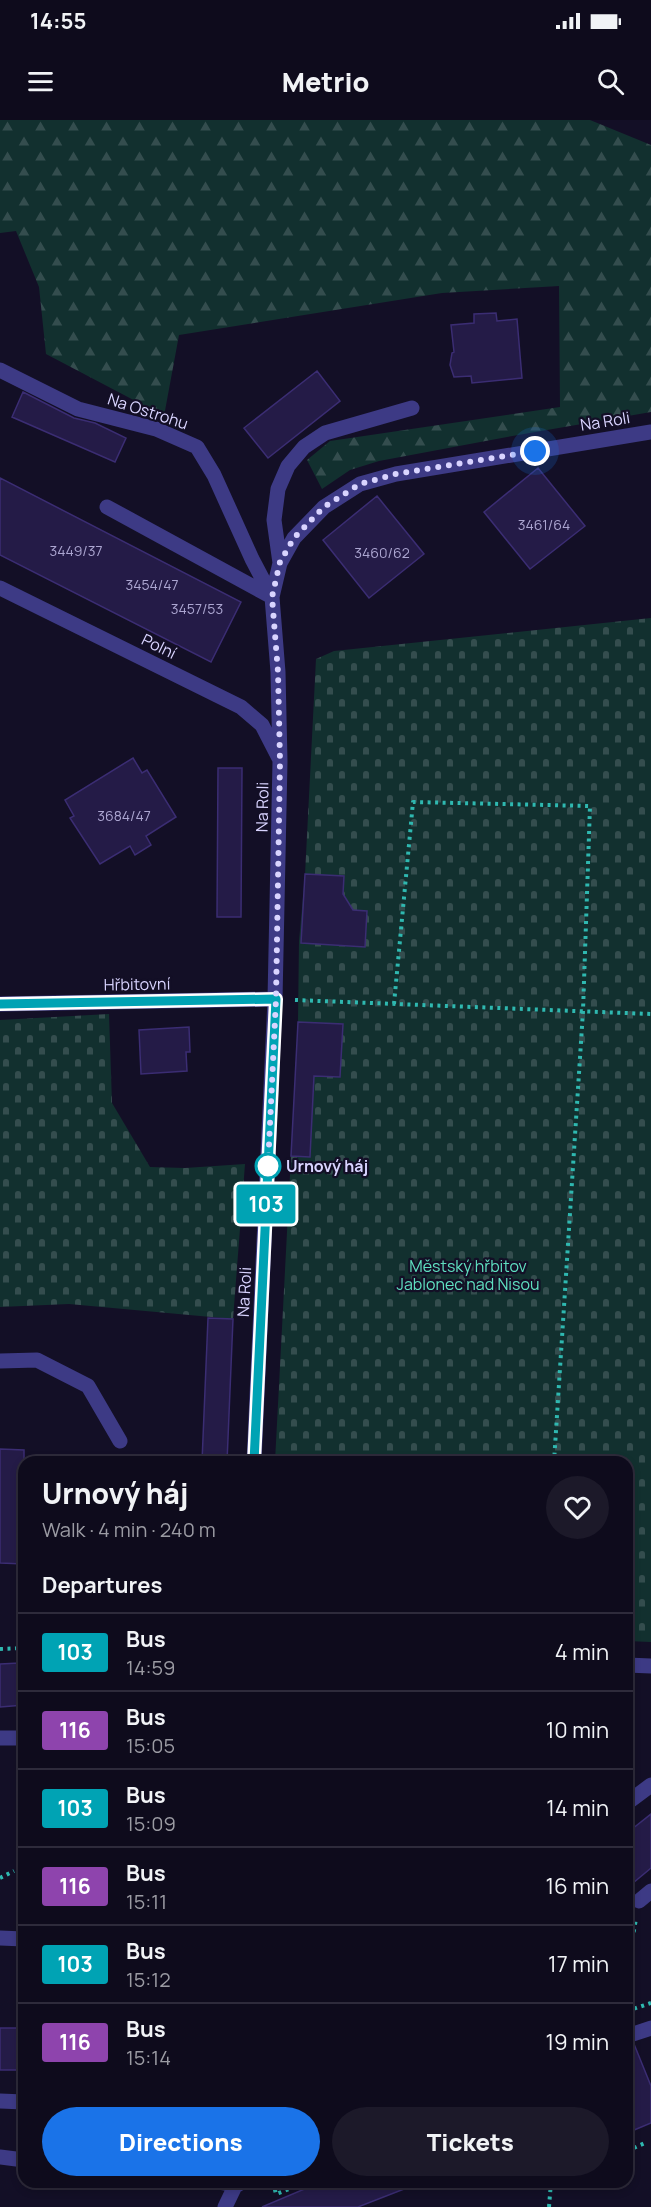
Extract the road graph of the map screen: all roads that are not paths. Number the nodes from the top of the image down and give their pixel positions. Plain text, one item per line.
1 (0, 370) edge
2 (412, 408) dead end
3 (651, 432) edge
4 (107, 507) dead end
5 (280, 562) junction
6 (0, 588) edge
7 (272, 597) junction
8 (280, 761) junction
9 (276, 999) junction
10 (0, 1004) edge
11 (0, 1362) edge
12 (120, 1441) dead end
13 (254, 1456) edge
14 (633, 1665) edge
15 (651, 1666) edge
16 (0, 1738) edge
17 (18, 1738) edge
18 (651, 1785) edge
19 (633, 1798) edge
20 (0, 1938) edge
21 (18, 1939) edge
22 (651, 2028) edge
23 (633, 2034) edge
24 (0, 2101) edge
25 (18, 2102) edge
26 (0, 2157) edge
27 (18, 2159) edge
28 (236, 2188) edge
29 (225, 2207) edge

1 - 7 street, Na Ostrohu
2 - 5 street
3 - 5 street, Na Roli
4 - 7 street
5 - 7 street, Na Roli
6 - 8 street, Polní
7 - 8 street, Na Roli
8 - 9 street, Na Roli
9 - 10 street, Hřbitovní
9 - 13 street, Na Roli
11 - 12 street
14 - 15 street
16 - 17 street
18 - 19 street
20 - 21 street
22 - 23 street
24 - 25 street
26 - 27 street
28 - 29 street

